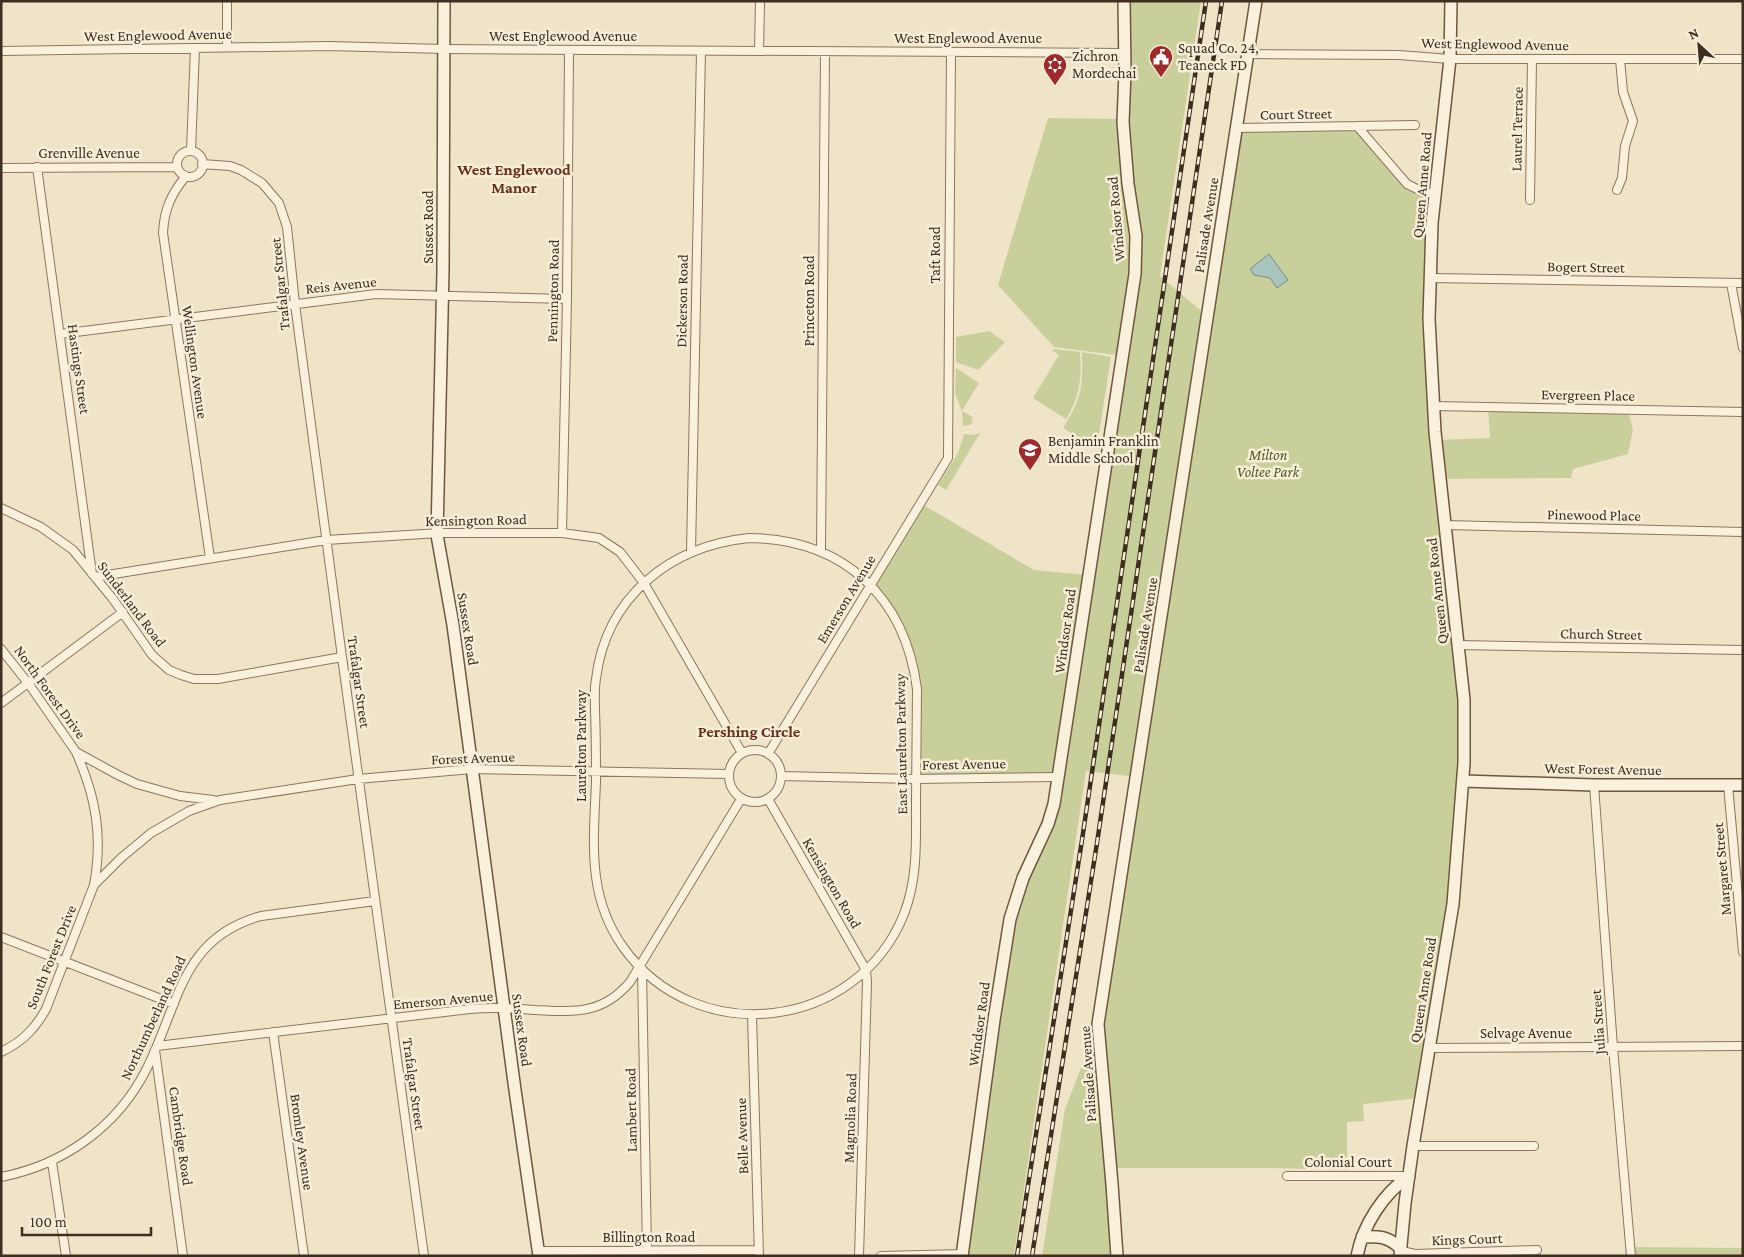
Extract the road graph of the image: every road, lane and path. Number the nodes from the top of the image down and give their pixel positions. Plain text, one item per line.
1 (227, 1) edge
2 (444, 1) edge
3 (760, 1) edge
4 (1124, 1) edge
5 (1256, 1) edge
6 (1451, 1) edge
7 (227, 47) junction
8 (195, 48) junction
9 (444, 49) junction
10 (569, 50) junction
11 (1, 51) edge
12 (701, 51) junction
13 (759, 51) junction
14 (825, 51) junction
15 (951, 52) junction
16 (1124, 53) junction
17 (1247, 54) junction
18 (1532, 58) junction
19 (1450, 59) junction
20 (1620, 59) junction
21 (1743, 59) edge
22 (1415, 125) dead end
23 (1356, 126) junction
24 (1236, 128) junction
25 (191, 151) junction
26 (202, 164) junction
27 (37, 167) junction
28 (177, 167) junction
29 (1, 168) edge
30 (186, 176) junction
31 (1617, 190) dead end
32 (1435, 194) junction
33 (1530, 200) dead end
34 (1430, 278) junction
35 (1730, 283) junction
36 (1743, 283) edge
37 (442, 295) junction
38 (567, 299) junction
39 (295, 304) junction
40 (175, 319) junction
41 (60, 334) junction
42 (1743, 348) edge
43 (1433, 406) junction
44 (1743, 412) edge
45 (948, 458) joint
46 (1, 508) edge
47 (1445, 525) junction
48 (1743, 532) edge
49 (437, 533) junction
50 (562, 533) junction
51 (326, 540) junction
52 (821, 551) junction
53 (691, 552) junction
54 (210, 558) junction
55 (94, 575) junction
56 (644, 583) junction
57 (870, 585) junction
58 (122, 612) junction
59 (1458, 645) junction
60 (1, 649) edge
61 (1743, 650) edge
62 (342, 657) junction
63 (28, 683) junction
64 (1, 703) edge
65 (76, 752) junction
66 (742, 753) junction
67 (768, 754) junction
68 (472, 769) junction
69 (596, 772) junction
70 (728, 774) junction
71 (781, 776) junction
72 (1058, 777) junction
73 (358, 779) junction
74 (916, 779) junction
75 (1463, 781) junction
76 (1594, 785) junction
77 (1728, 785) junction
78 (1743, 785) edge
79 (741, 799) junction
80 (768, 799) junction
81 (220, 800) junction
82 (97, 819) joint
83 (94, 886) junction
84 (375, 901) junction
85 (1, 937) edge
86 (1743, 952) edge
87 (65, 962) junction
88 (641, 968) junction
89 (866, 970) junction
90 (867, 982) joint
91 (174, 1004) junction
92 (504, 1008) junction
93 (752, 1015) junction
94 (392, 1018) junction
95 (273, 1032) junction
96 (1743, 1046) edge
97 (1613, 1047) junction
98 (156, 1048) junction
99 (1429, 1048) junction
100 (1, 1052) edge
101 (1413, 1146) junction
102 (1534, 1146) dead end
103 (52, 1162) junction
104 (1287, 1176) dead end
105 (1409, 1176) junction
106 (1, 1177) edge
107 (1362, 1237) junction
108 (647, 1250) junction
109 (1537, 1250) dead end
110 (1400, 1252) edge
111 (758, 1253) edge
112 (539, 1254) edge
113 (962, 1255) edge
114 (66, 1256) edge
115 (183, 1256) edge
116 (304, 1256) edge
117 (424, 1256) edge
118 (859, 1256) edge
119 (881, 1256) edge
120 (1116, 1256) edge
121 (1357, 1256) edge
122 (1630, 1256) edge

1 - 7 street
2 - 9 street, Sussex Road
3 - 13 street
4 - 16 street, Windsor Road
5 - 17 street, Palisade Avenue
6 - 19 street, Queen Anne Road
7 - 8 street, West Englewood Avenue
7 - 9 street, West Englewood Avenue
8 - 11 street, West Englewood Avenue
8 - 25 street
9 - 10 street, West Englewood Avenue
9 - 37 street, Sussex Road
10 - 12 street, West Englewood Avenue
10 - 38 street, Pennington Road
12 - 13 street, West Englewood Avenue
12 - 53 street, Dickerson Road
13 - 14 street, West Englewood Avenue
14 - 15 street, West Englewood Avenue
14 - 52 street, Princeton Road
15 - 16 street, West Englewood Avenue
15 - 45 street, Taft Road
16 - 72 street, Windsor Road
17 - 19 street, West Englewood Avenue
17 - 24 street, Palisade Avenue
18 - 19 street, West Englewood Avenue
18 - 20 street, West Englewood Avenue
18 - 33 street, Laurel Terrace
19 - 32 street, Queen Anne Road
20 - 21 street, West Englewood Avenue
20 - 31 street
22 - 23 street, Court Street
23 - 24 street, Court Street
23 - 32 street
24 - 120 street, Palisade Avenue
25 - 26 street
25 - 28 street
26 - 30 street
26 - 39 street, Trafalgar Street
27 - 28 street, Grenville Avenue
27 - 29 street, Grenville Avenue
27 - 41 street, Hastings Street
28 - 30 street
30 - 40 street, Wellington Avenue
32 - 34 street, Queen Anne Road
34 - 35 street, Bogert Street
34 - 43 street, Queen Anne Road
35 - 36 street, Bogert Street
35 - 42 street
37 - 38 street, Reis Avenue
37 - 39 street, Reis Avenue
37 - 49 street, Sussex Road
38 - 50 street, Pennington Road
39 - 40 street, Reis Avenue
39 - 51 street, Trafalgar Street
40 - 41 street, Reis Avenue
40 - 54 street, Wellington Avenue
41 - 55 street, Hastings Street
43 - 44 street, Evergreen Place
43 - 47 street, Queen Anne Road
45 - 57 street, Emerson Avenue
46 - 55 street, Sunderland Road
47 - 48 street, Pinewood Place
47 - 59 street, Queen Anne Road
49 - 50 street, Kensington Road
49 - 51 street, Kensington Road
49 - 68 street, Sussex Road
50 - 56 street, Kensington Road
51 - 54 street, Kensington Road
51 - 62 street, Trafalgar Street
52 - 53 street, East Laurelton Parkway
52 - 57 street, East Laurelton Parkway
53 - 56 street, Laurelton Parkway
54 - 55 street, Kensington Road
55 - 58 street, Sunderland Road
56 - 66 street, Kensington Road
56 - 69 street, Laurelton Parkway
57 - 67 street, Emerson Avenue
57 - 74 street, East Laurelton Parkway
58 - 62 street, Sunderland Road
58 - 63 street
59 - 61 street, Church Street
59 - 75 street, Queen Anne Road
60 - 63 street, North Forest Drive
62 - 73 street, Trafalgar Street
63 - 64 street
63 - 65 street, North Forest Drive
65 - 81 street, North Forest Drive
65 - 82 street, North Forest Drive
66 - 67 street
66 - 70 street
67 - 71 street
68 - 69 street, Forest Avenue
68 - 73 street, Forest Avenue
68 - 92 street, Sussex Road
69 - 70 street, Forest Avenue
69 - 88 street, Laurelton Parkway
70 - 79 street
71 - 74 street, Forest Avenue
71 - 80 street
72 - 74 street, Forest Avenue
72 - 113 street, Windsor Road
73 - 81 street, Forest Avenue
73 - 84 street, Trafalgar Street
74 - 89 street, East Laurelton Parkway
75 - 76 street, West Forest Avenue
75 - 99 street, Queen Anne Road
76 - 77 street, West Forest Avenue
76 - 97 street, Julia Street
77 - 78 street, West Forest Avenue
77 - 86 street, Margaret Street
79 - 80 street
79 - 88 street, Emerson Avenue
80 - 89 street, Kensington Road
81 - 83 street, South Forest Drive
82 - 83 street, South Forest Drive
83 - 87 street, South Forest Drive
84 - 91 street, Northumberland Road
84 - 94 street, Trafalgar Street
85 - 87 street
87 - 91 street
87 - 100 street, South Forest Drive
88 - 92 street, Emerson Avenue
88 - 93 street, Laurelton Parkway
88 - 108 street, Lambert Road
89 - 90 street, Kensington Road
89 - 93 street, East Laurelton Parkway
90 - 118 street, Magnolia Road
91 - 98 street, Northumberland Road
92 - 94 street, Emerson Avenue
92 - 112 street, Sussex Road
93 - 111 street, Belle Avenue
94 - 95 street, Emerson Avenue
94 - 117 street, Trafalgar Street
95 - 98 street, Emerson Avenue
95 - 116 street, Bromley Avenue
96 - 97 street, Selvage Avenue
97 - 99 street, Selvage Avenue
97 - 122 street, Julia Street
98 - 103 street, Northumberland Road
98 - 115 street, Cambridge Road
99 - 101 street, Queen Anne Road
101 - 102 street
101 - 105 street, Queen Anne Road
103 - 106 street, Northumberland Road
103 - 114 street
104 - 105 street, Colonial Court
105 - 107 street
105 - 110 street, Queen Anne Road
107 - 110 street
107 - 121 street
108 - 111 street, Billington Road
108 - 112 street, Billington Road
109 - 110 street, Kings Court
113 - 119 street

